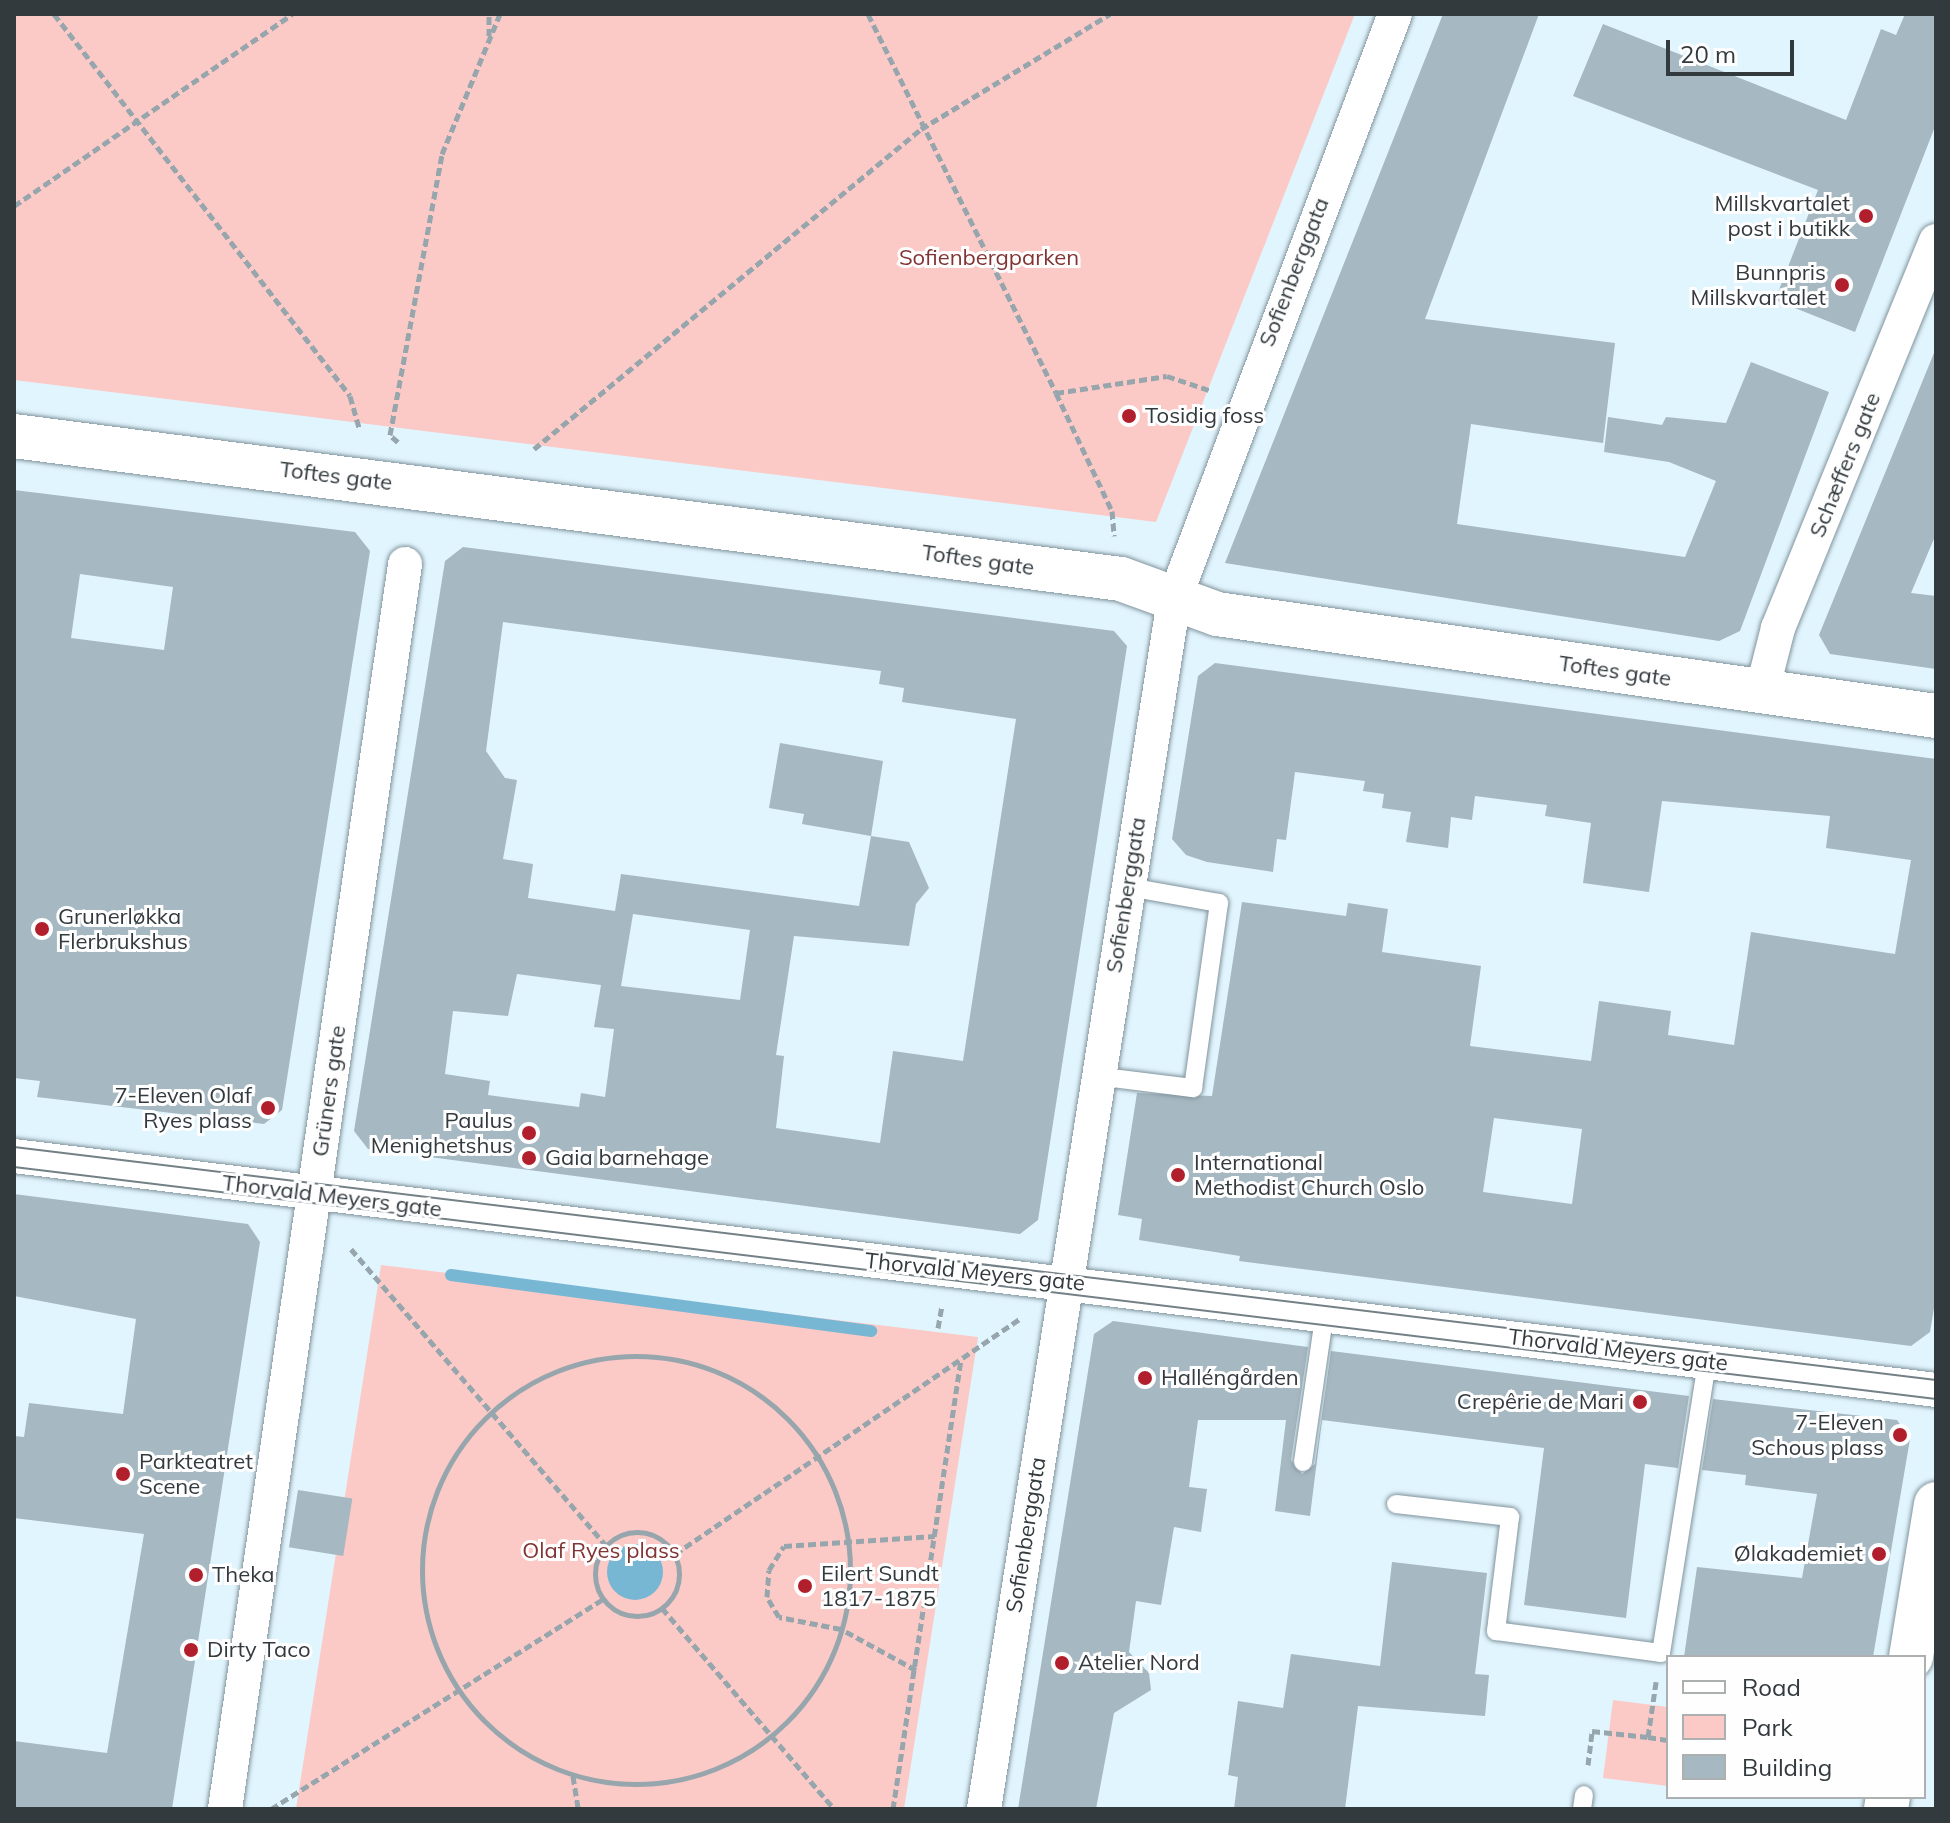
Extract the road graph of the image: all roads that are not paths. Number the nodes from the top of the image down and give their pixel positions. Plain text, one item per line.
1 (1395, 14) edge
2 (1936, 241) edge
3 (14, 436) edge
4 (405, 564) dead end
5 (1174, 600) junction
6 (1762, 691) junction
7 (1936, 716) edge
8 (1128, 887) junction
9 (1096, 1076) junction
10 (14, 1156) edge
11 (316, 1195) junction
12 (1064, 1281) junction
13 (1325, 1312) junction
14 (1707, 1361) junction
15 (1936, 1390) edge
16 (1303, 1462) dead end
17 (1396, 1504) dead end
18 (1936, 1504) edge
19 (1911, 1655) edge
20 (225, 1809) edge
21 (984, 1809) edge

1 - 5 street, Sofienberggata
2 - 6 street, Schæffers gate
3 - 5 main road, Toftes gate
4 - 11 street, Grüners gate
5 - 6 main road, Toftes gate
5 - 8 street, Sofienberggata
6 - 7 main road, Toftes gate
8 - 9 street, Sofienberggata
8 - 9 lane
9 - 12 street, Sofienberggata
10 - 11 street, Thorvald Meyers gate
11 - 12 street, Thorvald Meyers gate
11 - 20 street, Grüners gate
12 - 13 street, Thorvald Meyers gate
12 - 21 street, Sofienberggata
13 - 14 street, Thorvald Meyers gate
13 - 16 lane
14 - 15 street, Thorvald Meyers gate
14 - 17 lane
18 - 19 main road

